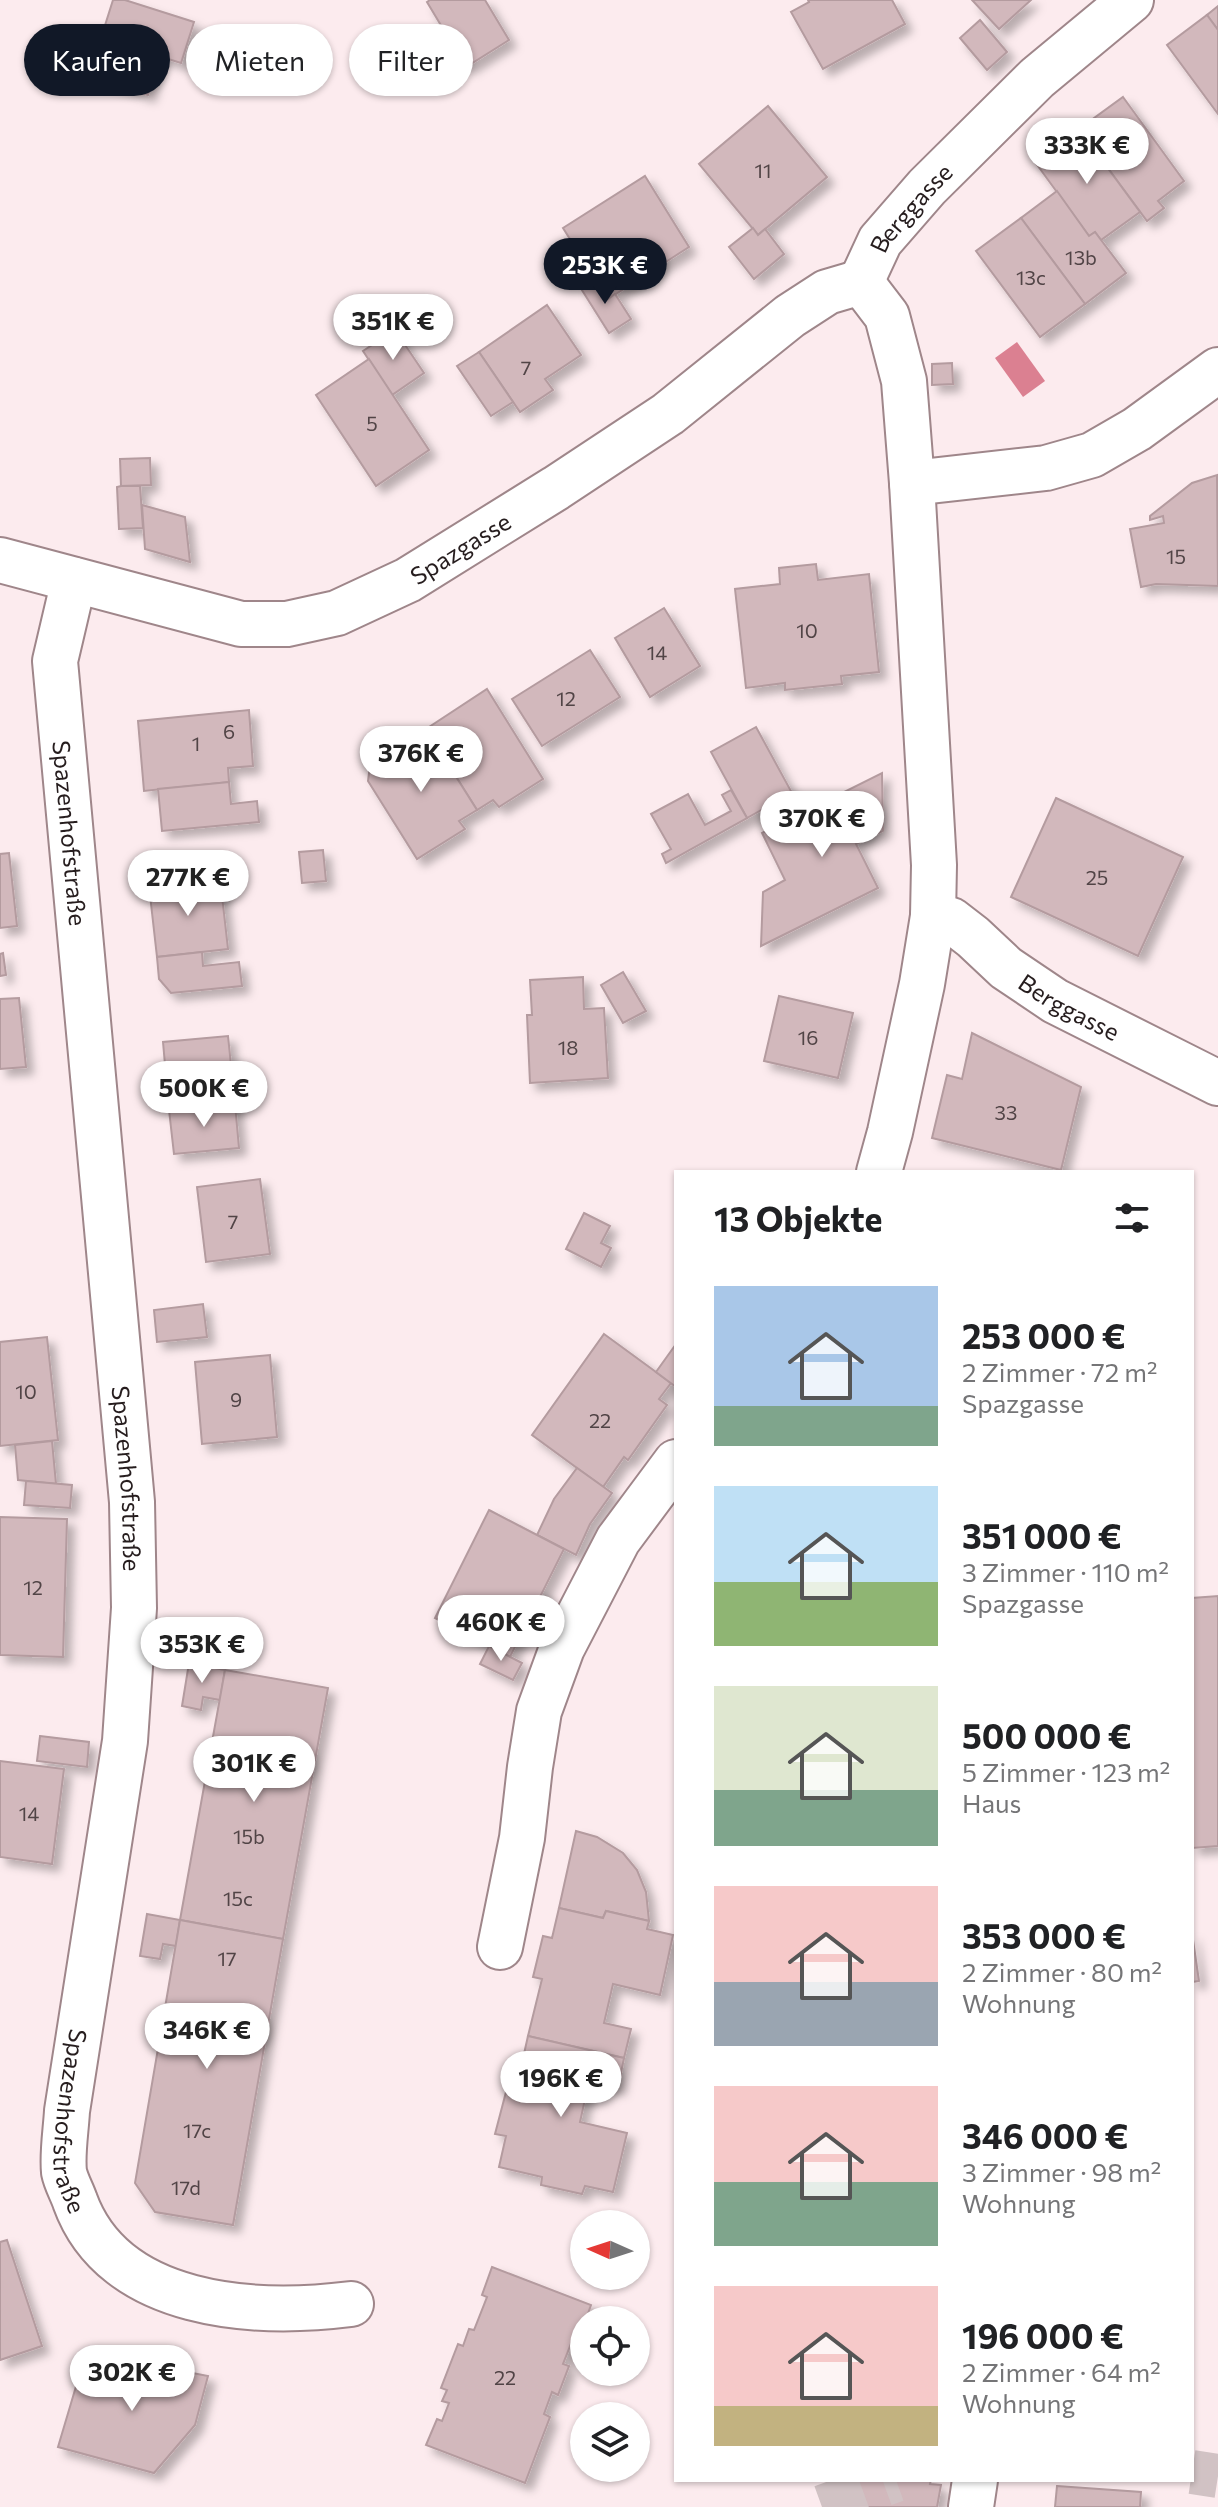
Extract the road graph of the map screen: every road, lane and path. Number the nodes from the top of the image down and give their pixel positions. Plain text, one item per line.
1 (1131, 0) edge
2 (861, 282) junction
3 (1218, 370) edge
4 (912, 483) junction
5 (0, 560) edge
6 (74, 580) junction
7 (933, 916) junction
8 (1218, 1083) edge
9 (880, 1170) edge
10 (674, 1465) edge
11 (500, 1947) dead end
12 (351, 2304) dead end
13 (975, 2482) edge
14 (971, 2507) edge

1 - 2 street, Berggasse
2 - 4 street, Berggasse
2 - 6 street, Spazgasse
3 - 4 street
4 - 7 street, Berggasse
5 - 6 street, Spazgasse
6 - 12 street, Spazenhofstraße
7 - 8 street, Berggasse
7 - 9 street, Berggasse
10 - 11 street
13 - 14 street

